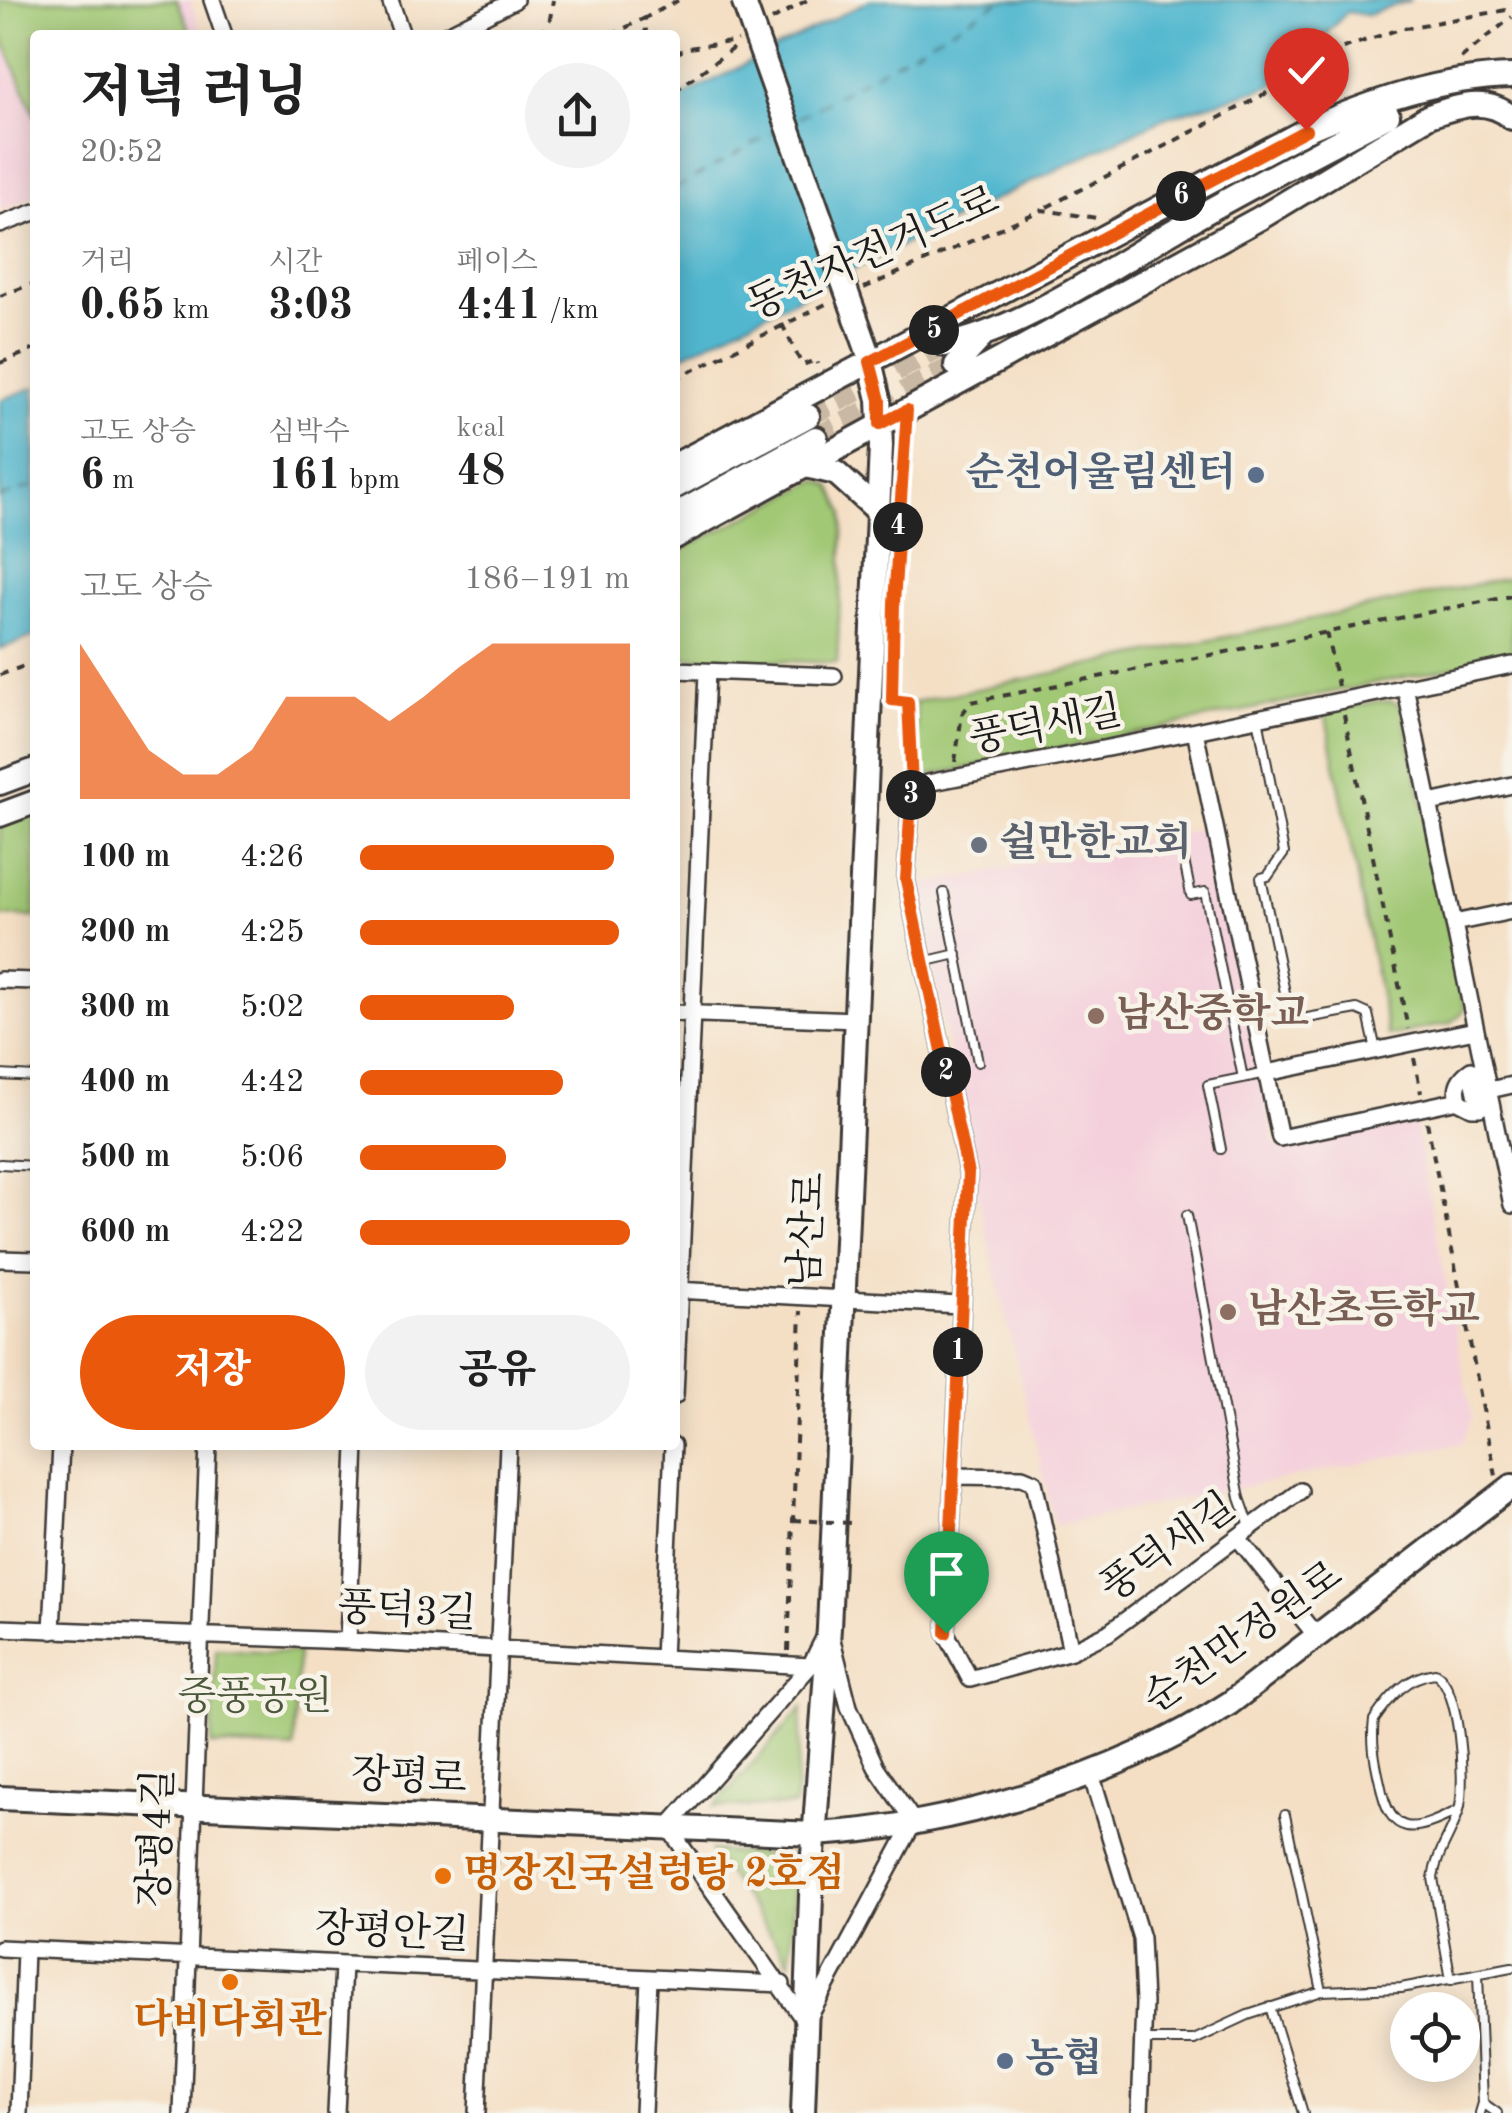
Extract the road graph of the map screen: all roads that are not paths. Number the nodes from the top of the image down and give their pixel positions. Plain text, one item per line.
1 (212, 0) edge
2 (390, 0) edge
3 (514, 0) edge
4 (743, 0) edge
5 (222, 30) edge
6 (400, 30) edge
7 (456, 30) edge
8 (1452, 73) junction
9 (1512, 76) edge
10 (1458, 105) junction
11 (1388, 115) junction
12 (1512, 118) edge
13 (30, 214) edge
14 (0, 225) edge
15 (951, 355) tunnel mouth
16 (869, 357) junction
17 (880, 424) junction
18 (680, 462) edge
19 (802, 465) junction
20 (680, 485) edge
21 (877, 510) junction
22 (680, 512) edge
23 (680, 534) edge
24 (1507, 664) edge
25 (680, 670) edge
26 (707, 672) junction
27 (834, 676) dead end
28 (1405, 686) junction
29 (1258, 718) junction
30 (1195, 732) junction
31 (30, 772) edge
32 (0, 784) edge
33 (1512, 785) edge
34 (1430, 803) junction
35 (30, 804) edge
36 (0, 815) edge
37 (1181, 846) dead end
38 (944, 893) dead end
39 (1512, 911) edge
40 (1454, 924) junction
41 (956, 954) junction
42 (924, 962) junction
43 (0, 980) edge
44 (30, 981) edge
45 (684, 1014) edge
46 (857, 1020) junction
47 (1476, 1030) junction
48 (1376, 1050) junction
49 (978, 1062) dead end
50 (1266, 1072) junction
51 (0, 1076) edge
52 (30, 1078) edge
53 (1243, 1078) junction
54 (1512, 1085) edge
55 (1482, 1091) junction
56 (1221, 1149) dead end
57 (0, 1164) edge
58 (30, 1166) edge
59 (680, 1172) edge
60 (1512, 1204) edge
61 (1187, 1215) dead end
62 (0, 1259) edge
63 (30, 1260) edge
64 (680, 1290) edge
65 (844, 1298) junction
66 (960, 1305) junction
67 (61, 1450) edge
68 (208, 1450) edge
69 (356, 1450) edge
70 (508, 1450) edge
71 (673, 1450) edge
72 (953, 1476) junction
73 (1300, 1491) dead end
74 (1506, 1491) edge
75 (1245, 1534) junction
76 (0, 1628) edge
77 (829, 1628) junction
78 (52, 1631) junction
79 (200, 1637) junction
80 (1316, 1637) junction
81 (348, 1641) junction
82 (499, 1650) junction
83 (1071, 1650) junction
84 (663, 1658) junction
85 (810, 1666) junction
86 (1091, 1774) junction
87 (0, 1798) edge
88 (192, 1807) junction
89 (1459, 1810) junction
90 (1285, 1815) dead end
91 (492, 1821) junction
92 (914, 1822) junction
93 (668, 1827) junction
94 (815, 1834) junction
95 (0, 1948) edge
96 (25, 1950) junction
97 (187, 1957) junction
98 (344, 1964) junction
99 (1512, 1967) edge
100 (484, 1971) junction
101 (1478, 1974) junction
102 (649, 1979) junction
103 (1451, 1980) junction
104 (782, 1984) junction
105 (1322, 1991) junction
106 (1270, 2006) junction
107 (806, 2023) junction
108 (1142, 2040) junction
109 (1482, 2108) edge
110 (19, 2113) edge
111 (182, 2113) edge
112 (336, 2113) edge
113 (477, 2113) edge
114 (644, 2113) edge
115 (803, 2113) edge
116 (1140, 2113) edge
117 (1304, 2113) edge
118 (1497, 2113) edge

1 - 5 street
2 - 6 street
3 - 7 street
4 - 16 main road, 남산로, bridge
8 - 9 main road
8 - 11 main road
8 - 16 main road
10 - 11 main road
10 - 12 main road
10 - 17 main road
11 - 15 main road
13 - 14 street
16 - 17 main road, 남산로
16 - 18 main road
17 - 19 main road
17 - 21 main road, 남산로
19 - 21 main road
19 - 23 main road
20 - 22 main road
21 - 46 main road, 남산로
24 - 28 street, 풍덕새길
25 - 26 street
26 - 27 street
26 - 45 street
28 - 29 street, 풍덕새길
28 - 34 street
29 - 30 street, 풍덕새길
29 - 48 lane
30 - 42 street, 풍덕새길
30 - 50 street
31 - 32 main road
33 - 34 street
34 - 40 street
35 - 36 main road
37 - 53 lane
38 - 41 lane
39 - 40 street
40 - 47 street
41 - 42 lane
41 - 49 lane
42 - 66 street, 풍덕새길
43 - 44 street
45 - 46 street
45 - 59 street
46 - 65 main road, 남산로
47 - 48 street
47 - 55 street
48 - 50 street
50 - 53 lane
50 - 55 street
51 - 52 lane
53 - 56 lane
54 - 55 street
55 - 60 street
57 - 58 lane
61 - 75 lane
62 - 63 street
64 - 65 street
65 - 66 street
65 - 77 main road, 남산로
66 - 72 street, 풍덕새길
67 - 78 street
68 - 79 street, 장평4길
69 - 81 street
70 - 82 street
71 - 84 street
72 - 83 street, 풍덕새길
72 - 83 street, 풍덕새길
73 - 75 street, 풍덕새길
74 - 80 main road, 순천만정원로
75 - 80 street
75 - 83 street, 풍덕새길
76 - 78 street, 풍덕3길
77 - 85 street
77 - 92 street
77 - 94 main road, 남산로
78 - 79 street, 풍덕3길
79 - 81 street, 풍덕3길
79 - 88 street, 장평4길
80 - 86 main road, 순천만정원로
81 - 82 street, 풍덕3길
82 - 84 street, 풍덕3길
82 - 91 street
84 - 85 street, 풍덕3길
85 - 93 street
86 - 92 main road, 순천만정원로
86 - 108 street
87 - 88 main road, 장평로
88 - 91 main road, 장평로
88 - 97 street, 장평4길
89 - 89 lane
89 - 103 lane
90 - 105 lane
91 - 93 main road, 장평로
91 - 100 street
92 - 94 main road, 순천만정원로
92 - 107 street
93 - 94 main road, 장평로
93 - 104 street
94 - 107 main road, 남산로
95 - 96 street, 장평안길
96 - 97 street, 장평안길
96 - 110 street
97 - 98 street, 장평안길
97 - 111 street, 장평4길
98 - 100 street, 장평안길
98 - 112 street
99 - 101 lane
100 - 102 street, 장평안길
100 - 113 street
101 - 103 lane
101 - 109 lane
102 - 104 street, 장평안길
102 - 114 street
103 - 105 lane
104 - 107 street
105 - 106 lane
106 - 108 lane
106 - 117 lane
107 - 115 main road, 남산로
108 - 116 street
109 - 118 lane

